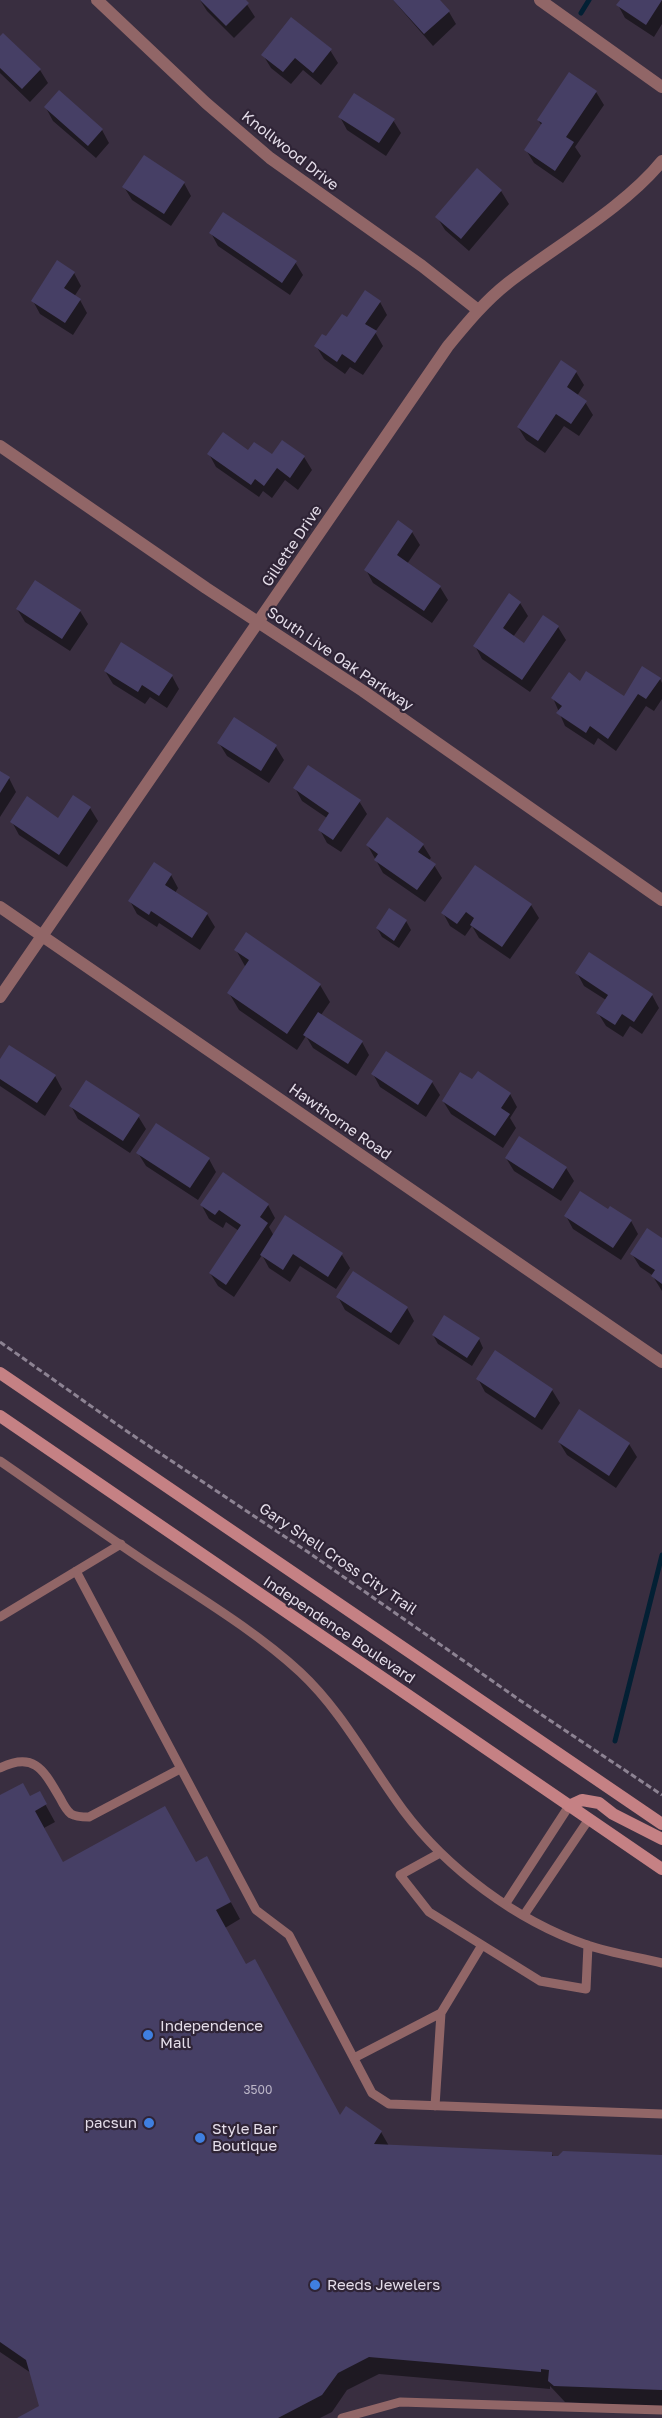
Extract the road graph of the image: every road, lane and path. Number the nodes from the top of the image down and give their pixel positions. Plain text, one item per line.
1 (97, 0) edge
2 (540, 0) edge
3 (662, 87) edge
4 (662, 161) edge
5 (478, 310) junction
6 (0, 446) edge
7 (258, 622) junction
8 (662, 900) edge
9 (0, 907) edge
10 (42, 936) junction
11 (0, 997) edge
12 (0, 1342) edge
13 (662, 1362) edge
14 (0, 1373) edge
15 (0, 1416) edge
16 (0, 1461) edge
17 (121, 1544) junction
18 (76, 1571) junction
19 (0, 1617) edge
20 (0, 1768) edge
21 (180, 1769) junction
22 (662, 1795) edge
23 (569, 1806) junction
24 (589, 1819) junction
25 (662, 1824) edge
26 (662, 1839) edge
27 (440, 1853) junction
28 (662, 1869) edge
29 (507, 1903) junction
30 (524, 1915) junction
31 (482, 1945) junction
32 (588, 1945) junction
33 (662, 1963) edge
34 (441, 2013) junction
35 (354, 2058) junction
36 (435, 2106) junction
37 (662, 2114) edge
38 (662, 2410) edge
39 (342, 2418) edge

1 - 5 street, Knollwood Drive
2 - 3 street
4 - 5 street, Gillette Drive
5 - 7 street, Gillette Drive
6 - 7 street, South Live Oak Parkway
7 - 8 street, South Live Oak Parkway
7 - 10 street, Gillette Drive
9 - 10 street, Hawthorne Road
10 - 11 street, Gillette Drive
10 - 13 street, Hawthorne Road
12 - 22 path, Gary Shell Cross City Trail
14 - 25 main road, Independence Boulevard
15 - 23 main road, Independence Boulevard
16 - 17 lane
17 - 18 lane
17 - 27 lane
18 - 19 lane
18 - 21 lane
20 - 21 lane
21 - 35 lane
23 - 24 main road, Independence Boulevard
23 - 26 main road
23 - 29 lane
24 - 28 main road, Independence Boulevard
24 - 30 lane
27 - 29 lane
27 - 31 lane
29 - 30 lane
30 - 32 lane
31 - 32 lane
31 - 34 lane
32 - 33 lane
34 - 35 lane
34 - 36 lane
35 - 36 lane
36 - 37 lane
38 - 39 lane

